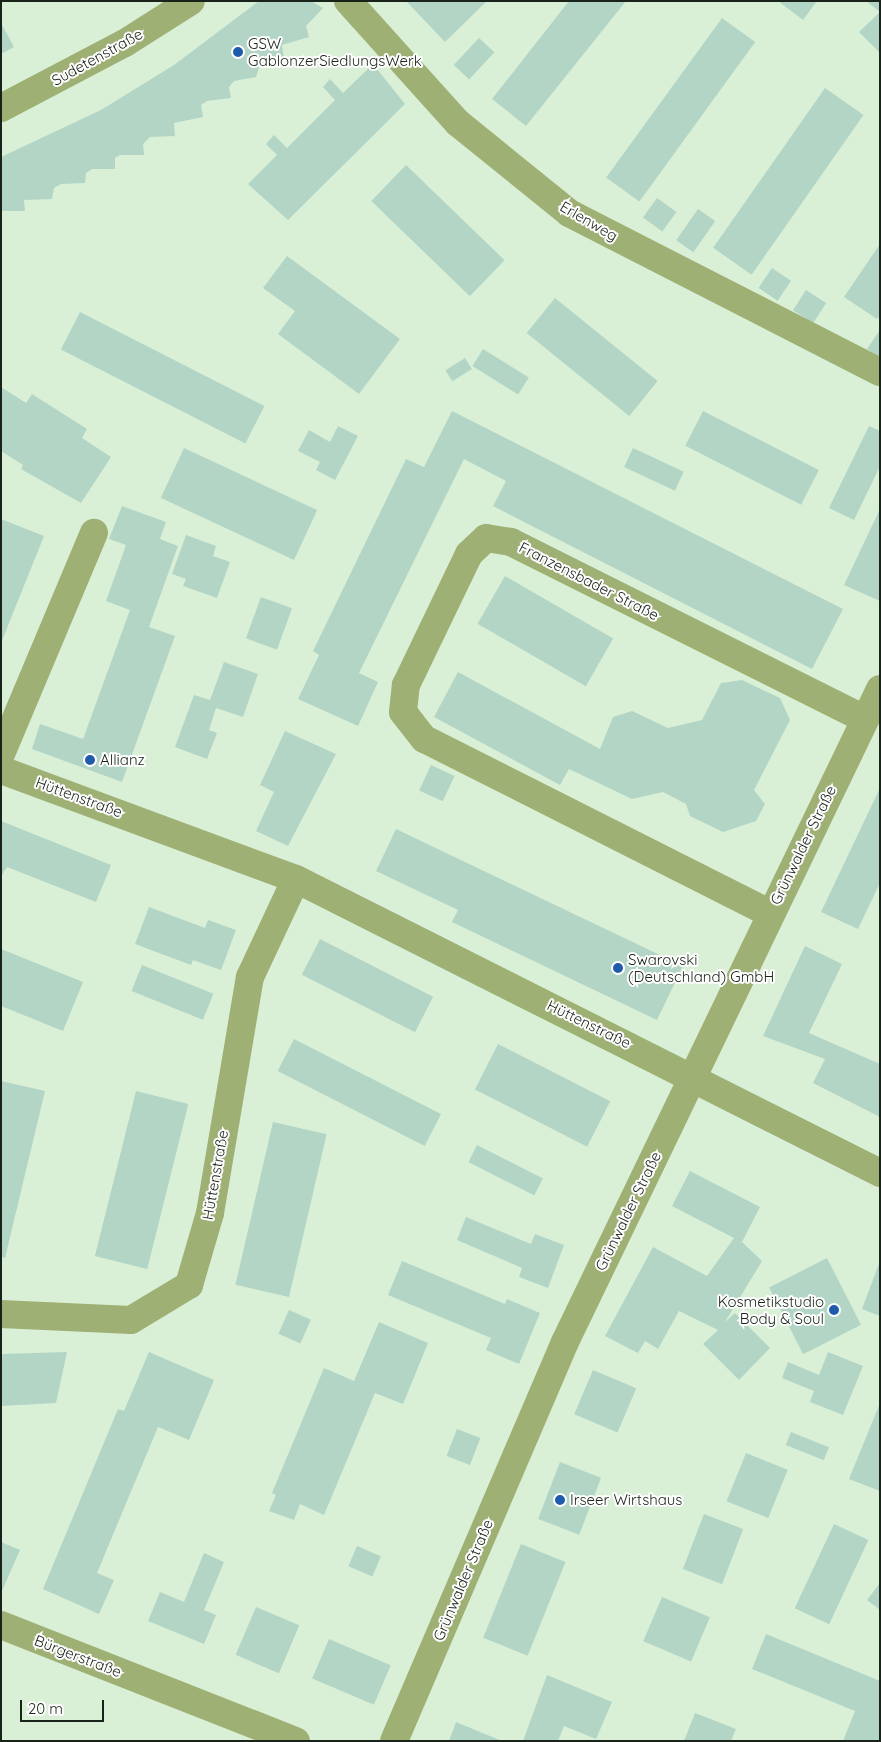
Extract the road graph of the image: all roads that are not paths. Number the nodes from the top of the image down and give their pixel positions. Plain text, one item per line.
1 (191, 1) edge
2 (348, 1) edge
3 (1, 108) edge
4 (880, 372) edge
5 (94, 533) dead end
6 (880, 689) edge
7 (865, 719) junction
8 (1, 754) edge
9 (1, 770) edge
10 (296, 879) junction
11 (770, 913) junction
12 (692, 1076) junction
13 (880, 1173) edge
14 (1, 1314) edge
15 (1, 1625) edge
16 (296, 1741) edge
17 (394, 1741) edge

1 - 3 street, Sudetenstraße
2 - 4 street, Erlenweg
5 - 8 street
6 - 7 street, Grünwalder Straße
7 - 11 street, Grünwalder Straße
7 - 11 street, Franzensbader Straße
9 - 10 street, Hüttenstraße
10 - 12 street, Hüttenstraße
10 - 14 street, Hüttenstraße
11 - 12 street, Grünwalder Straße
12 - 13 street, Hüttenstraße
12 - 17 street, Grünwalder Straße
15 - 16 street, Bürgerstraße

